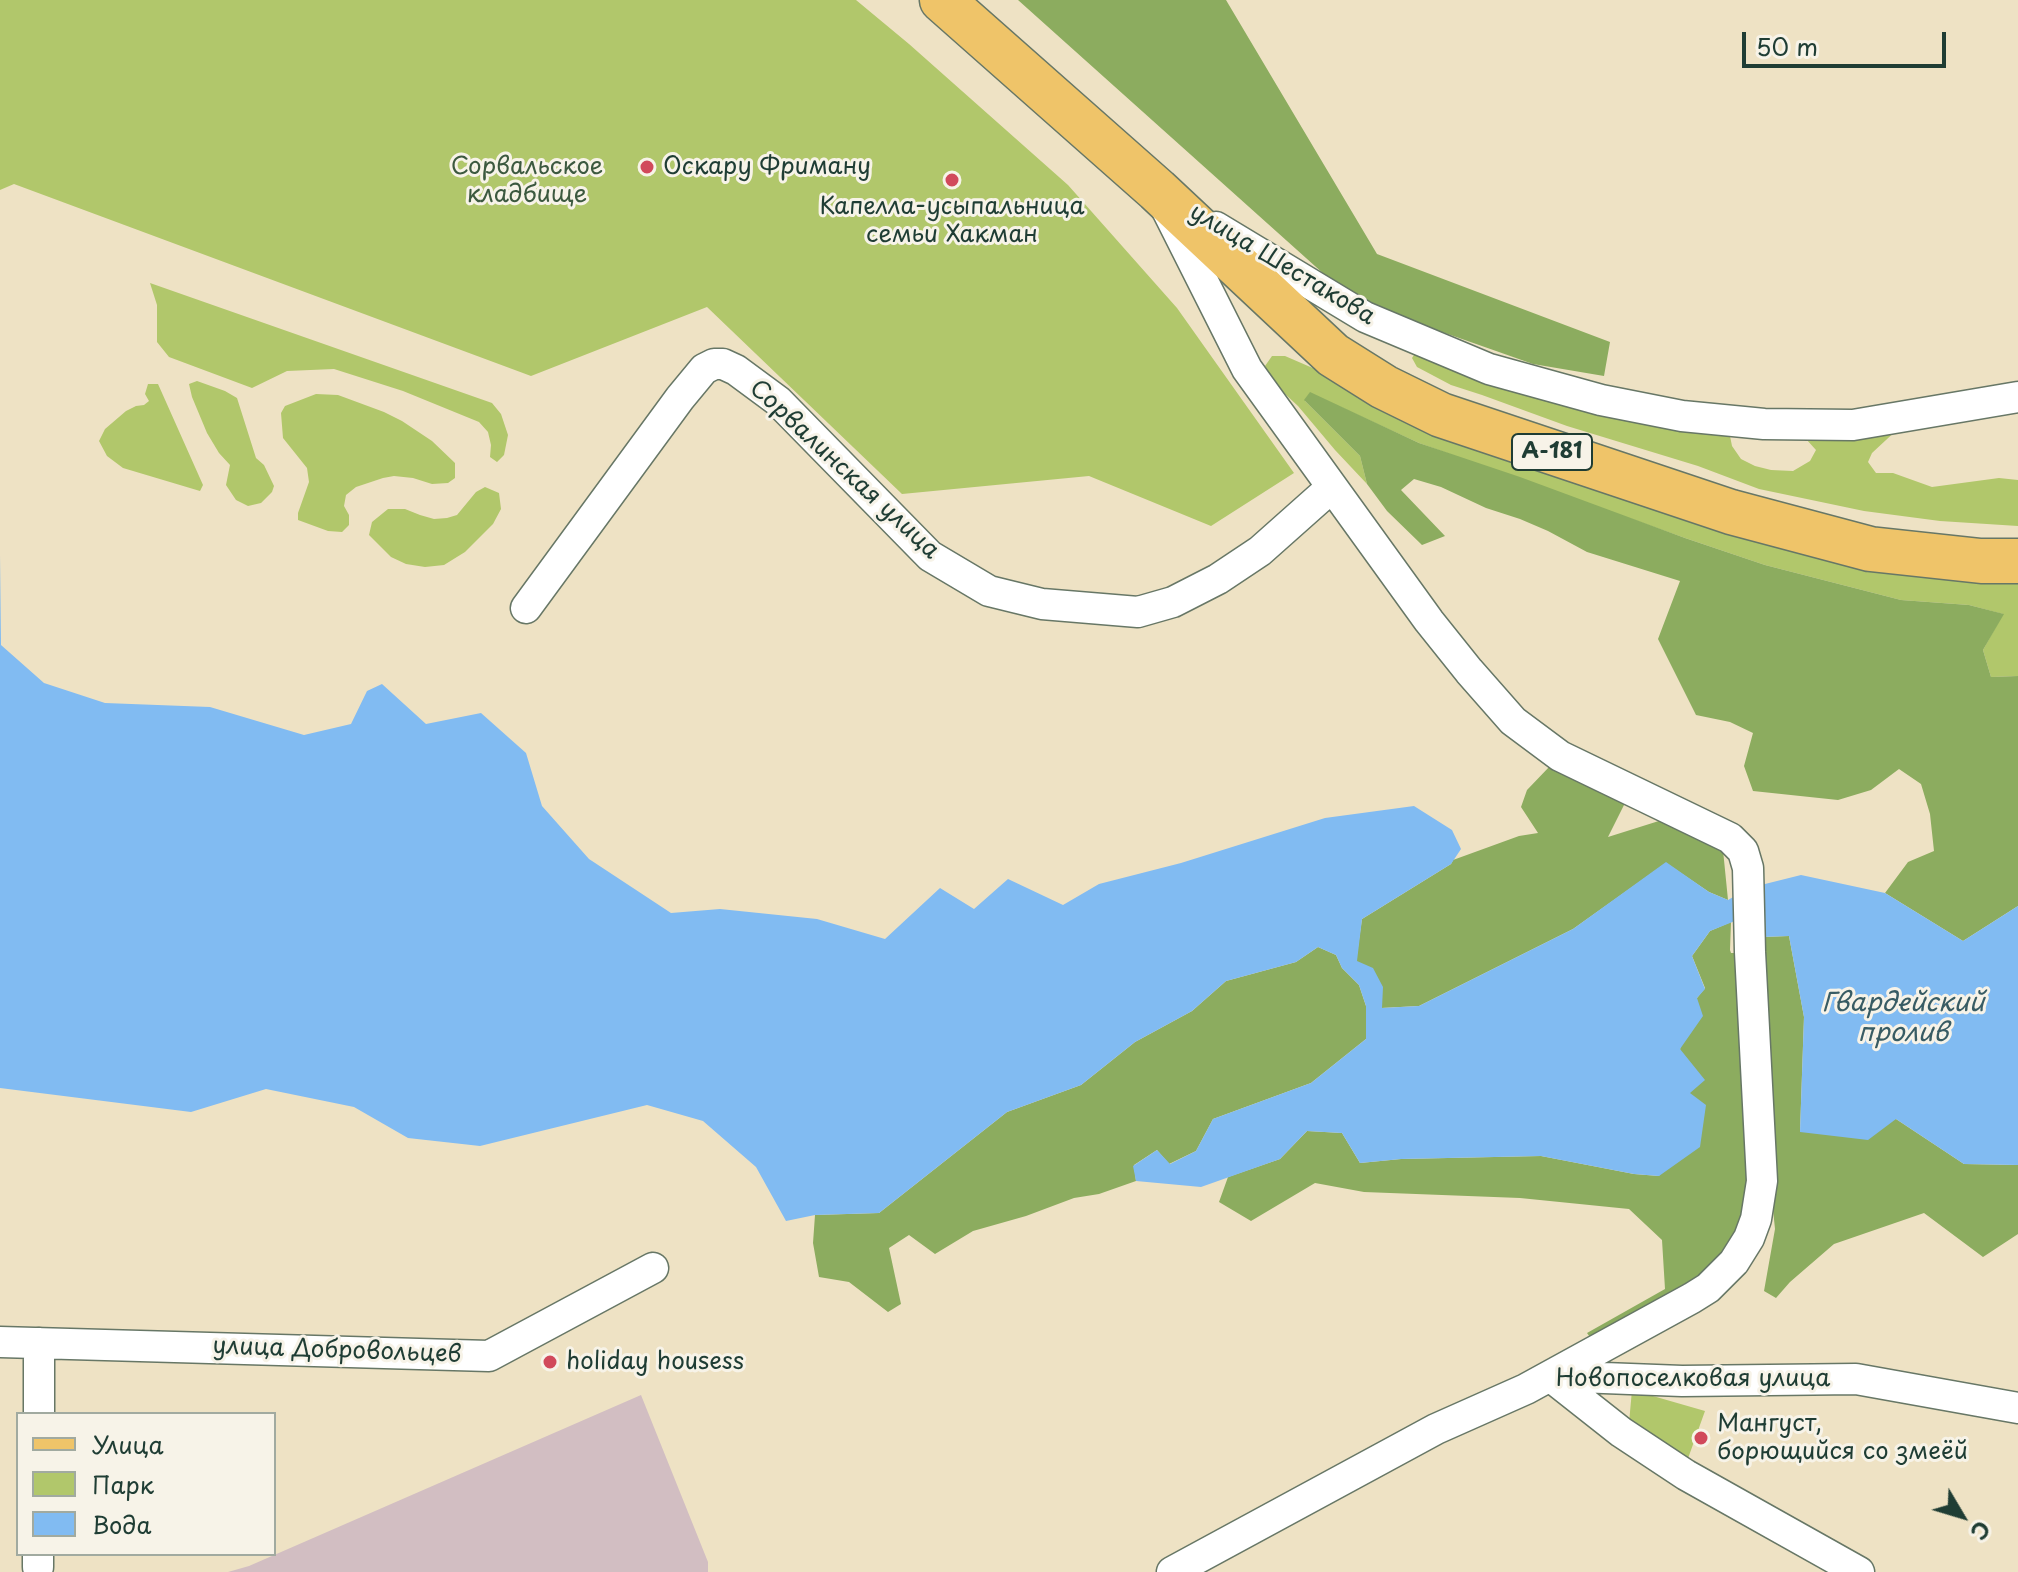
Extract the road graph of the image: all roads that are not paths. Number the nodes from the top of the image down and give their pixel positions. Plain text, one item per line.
1 (942, 0) edge
2 (1157, 190) junction
3 (2018, 397) edge
4 (1332, 487) junction
5 (2018, 561) edge
6 (526, 608) dead end
7 (653, 1268) dead end
8 (0, 1342) edge
9 (39, 1343) junction
10 (1550, 1376) junction
11 (2018, 1408) edge
12 (39, 1412) edge
13 (1172, 1572) edge
14 (1859, 1572) edge

1 - 2 main road, улица Шестакова / А-181
2 - 3 street, улица Шестакова
2 - 4 street
2 - 5 main road, А-181
4 - 6 street, Сорвалинская улица
4 - 10 street
7 - 9 street, улица Добровольцев
8 - 9 street, улица Добровольцев
9 - 12 street
10 - 11 street, Новопоселковая улица
10 - 13 street, Новопоселковая улица
10 - 14 street

